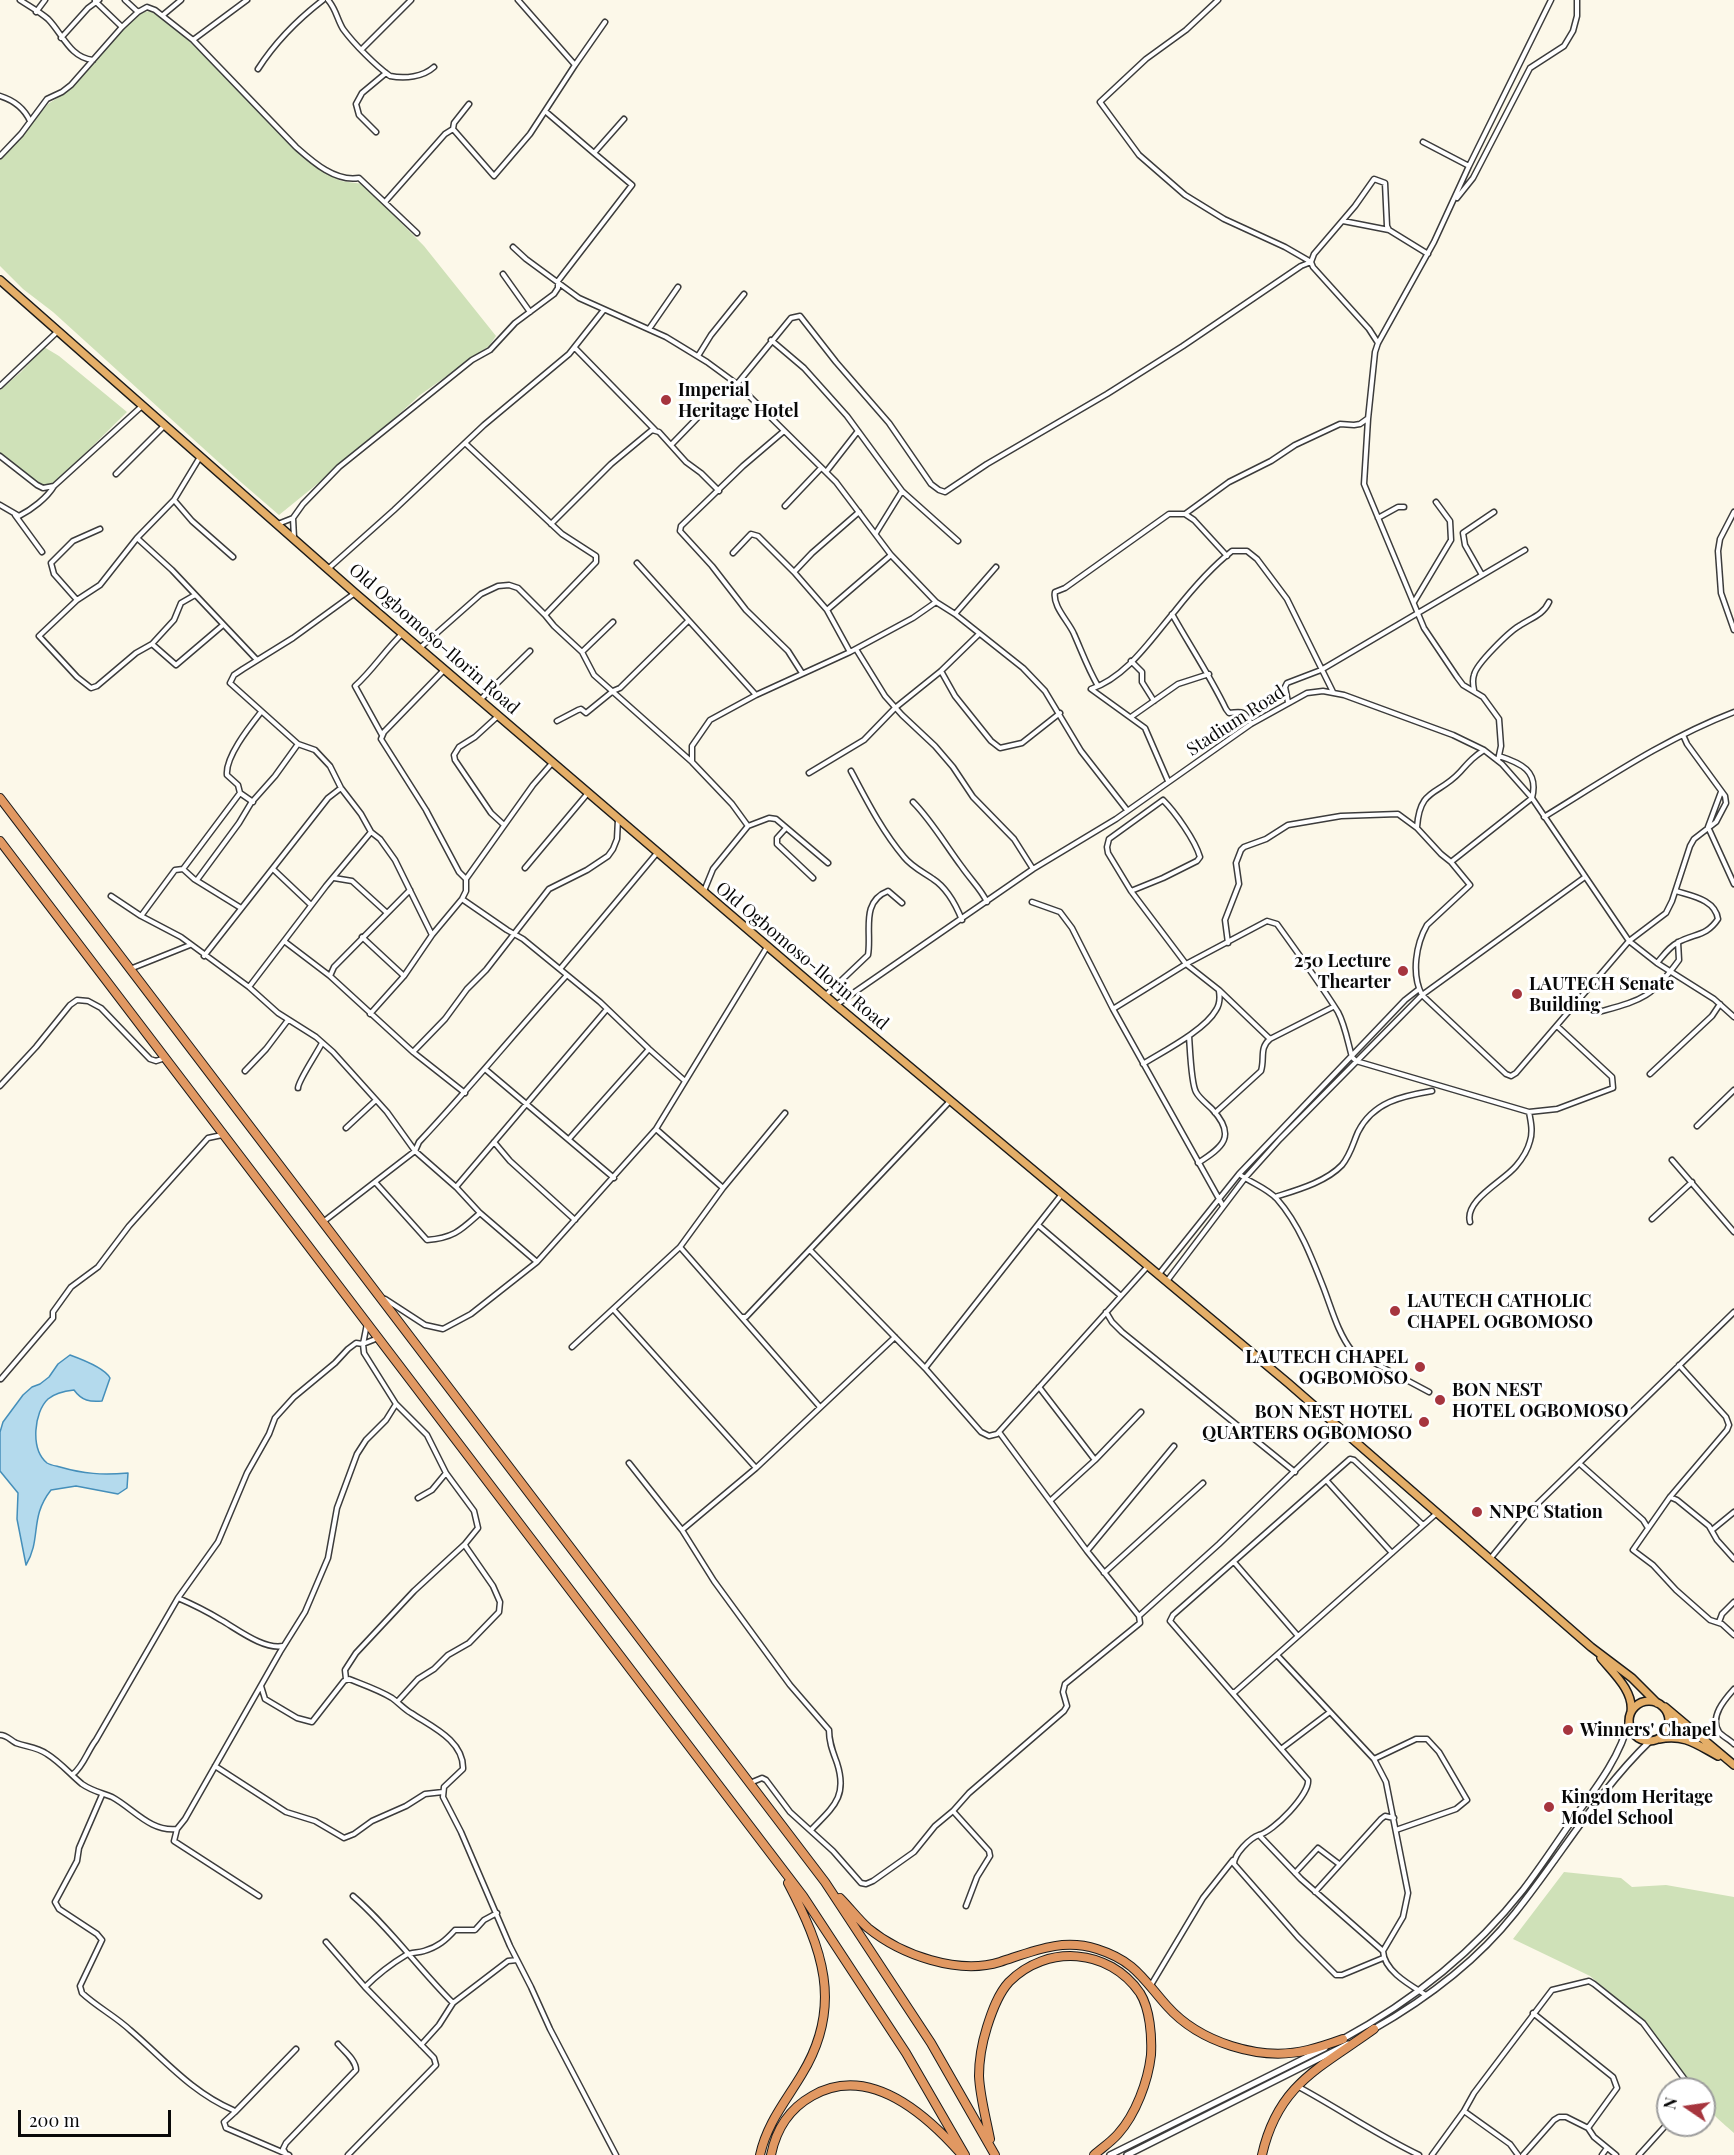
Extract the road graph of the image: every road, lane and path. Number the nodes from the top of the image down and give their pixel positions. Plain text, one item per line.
1 (20, 0) edge
2 (45, 0) edge
3 (125, 0) edge
4 (181, 0) edge
5 (247, 0) edge
6 (323, 0) edge
7 (328, 0) edge
8 (411, 0) edge
9 (518, 0) edge
10 (1218, 0) edge
11 (1551, 0) edge
12 (1577, 0) edge
13 (97, 1) edge
14 (36, 12) junction
15 (138, 12) junction
16 (163, 15) junction
17 (605, 22) dead end
18 (122, 27) junction
19 (61, 38) junction
20 (193, 40) junction
21 (362, 49) junction
22 (93, 60) junction
23 (574, 65) junction
24 (434, 67) dead end
25 (258, 69) dead end
26 (386, 73) junction
27 (0, 96) edge
28 (469, 104) dead end
29 (545, 111) junction
30 (624, 119) dead end
31 (30, 121) junction
32 (453, 129) junction
33 (376, 132) dead end
34 (1423, 142) dead end
35 (594, 153) junction
36 (0, 156) edge
37 (1469, 166) junction
38 (1454, 201) junction
39 (385, 202) junction
40 (1343, 221) junction
41 (1389, 230) junction
42 (417, 233) dead end
43 (513, 247) dead end
44 (1428, 254) junction
45 (1311, 262) junction
46 (502, 274) dead end
47 (0, 280) edge
48 (558, 281) junction
49 (678, 287) dead end
50 (744, 294) dead end
51 (603, 310) junction
52 (530, 312) junction
53 (649, 329) junction
54 (58, 331) junction
55 (771, 340) junction
56 (1378, 343) junction
57 (575, 348) junction
58 (698, 356) junction
59 (737, 384) junction
60 (0, 386) edge
61 (142, 405) junction
62 (703, 412) dead end
63 (1368, 419) junction
64 (165, 425) junction
65 (655, 430) junction
66 (784, 431) junction
67 (858, 431) junction
68 (465, 443) junction
69 (672, 444) junction
70 (0, 456) edge
71 (200, 456) junction
72 (821, 468) junction
73 (826, 472) junction
74 (117, 474) dead end
75 (54, 486) junction
76 (902, 490) junction
77 (719, 491) junction
78 (174, 500) junction
79 (1436, 502) dead end
80 (0, 505) edge
81 (785, 506) dead end
82 (1404, 507) dead end
83 (859, 512) junction
84 (1494, 512) dead end
85 (1734, 512) edge
86 (1185, 514) junction
87 (15, 515) junction
88 (293, 518) junction
89 (1378, 518) junction
90 (278, 524) junction
91 (551, 524) junction
92 (100, 530) dead end
93 (1452, 532) junction
94 (876, 533) junction
95 (1463, 533) junction
96 (137, 538) junction
97 (294, 538) junction
98 (958, 541) dead end
99 (1525, 550) dead end
100 (42, 552) dead end
101 (733, 553) dead end
102 (891, 555) junction
103 (1227, 556) junction
104 (233, 557) dead end
105 (637, 563) dead end
106 (996, 567) dead end
107 (329, 568) junction
108 (795, 572) junction
109 (1482, 575) junction
110 (355, 592) junction
111 (195, 595) junction
112 (77, 600) junction
113 (936, 602) junction
114 (1549, 602) dead end
115 (1414, 603) junction
116 (827, 610) junction
117 (1418, 613) junction
118 (956, 614) junction
119 (1172, 614) junction
120 (545, 615) junction
121 (688, 621) junction
122 (613, 622) dead end
123 (224, 625) junction
124 (1734, 630) edge
125 (404, 633) junction
126 (979, 634) junction
127 (152, 644) junction
128 (421, 647) junction
129 (856, 649) junction
130 (530, 651) dead end
131 (582, 652) junction
132 (850, 652) junction
133 (257, 660) junction
134 (1131, 661) junction
135 (445, 669) junction
136 (1321, 670) junction
137 (940, 671) junction
138 (802, 673) junction
139 (1209, 674) junction
140 (1098, 686) junction
141 (621, 688) junction
142 (613, 690) junction
143 (1474, 690) junction
144 (1333, 693) junction
145 (756, 695) junction
146 (621, 698) junction
147 (481, 699) junction
148 (1154, 701) junction
149 (1288, 702) junction
150 (895, 708) junction
151 (261, 712) junction
152 (1734, 712) edge
153 (1060, 713) junction
154 (499, 715) junction
155 (1131, 717) junction
156 (557, 721) dead end
157 (1251, 724) junction
158 (382, 735) junction
159 (1683, 735) junction
160 (298, 744) junction
161 (1484, 750) junction
162 (1498, 758) junction
163 (553, 762) junction
164 (692, 762) junction
165 (851, 771) dead end
166 (809, 772) dead end
167 (1168, 781) junction
168 (341, 788) junction
169 (1721, 791) junction
170 (588, 792) junction
171 (240, 793) junction
172 (0, 798) edge
173 (1532, 798) junction
174 (252, 802) junction
175 (913, 802) dead end
176 (1127, 810) junction
177 (618, 817) junction
178 (1544, 817) junction
179 (504, 825) junction
180 (748, 826) junction
181 (1708, 827) junction
182 (786, 828) junction
183 (1417, 828) junction
184 (371, 832) junction
185 (0, 841) edge
186 (658, 852) junction
187 (1451, 862) junction
188 (828, 863) dead end
189 (525, 868) dead end
190 (183, 869) junction
191 (273, 869) junction
192 (1033, 869) junction
193 (1584, 877) junction
194 (333, 878) junction
195 (813, 878) dead end
196 (466, 879) junction
197 (197, 880) junction
198 (1734, 884) edge
199 (410, 890) junction
200 (1131, 891) junction
201 (1676, 891) junction
202 (704, 892) junction
203 (111, 896) dead end
204 (462, 899) junction
205 (987, 902) junction
206 (1032, 902) dead end
207 (902, 903) dead end
208 (311, 905) junction
209 (241, 908) junction
210 (386, 912) junction
211 (141, 916) junction
212 (962, 920) junction
213 (514, 933) junction
214 (432, 935) junction
215 (362, 937) junction
216 (284, 941) junction
217 (1629, 941) junction
218 (1678, 942) junction
219 (1228, 943) junction
220 (191, 945) junction
221 (767, 946) junction
222 (204, 956) junction
223 (1656, 963) junction
224 (1186, 964) junction
225 (130, 969) junction
226 (560, 969) junction
227 (1671, 972) junction
228 (567, 975) junction
229 (330, 976) junction
230 (404, 976) junction
231 (249, 987) junction
232 (1419, 989) junction
233 (1219, 990) junction
234 (826, 995) junction
235 (1422, 995) junction
236 (1720, 1004) junction
237 (836, 1005) junction
238 (1333, 1007) junction
239 (607, 1009) junction
240 (1113, 1009) junction
241 (1595, 1013) dead end
242 (370, 1014) junction
243 (1734, 1017) edge
244 (288, 1020) junction
245 (1557, 1026) junction
246 (1189, 1036) junction
247 (1270, 1039) junction
248 (322, 1043) junction
249 (649, 1049) junction
250 (413, 1052) junction
251 (1352, 1057) junction
252 (165, 1058) junction
253 (1356, 1061) junction
254 (1143, 1064) junction
255 (485, 1069) junction
256 (245, 1071) dead end
257 (1650, 1074) dead end
258 (685, 1081) junction
259 (0, 1086) edge
260 (298, 1088) dead end
261 (1734, 1090) edge
262 (1432, 1091) dead end
263 (465, 1093) junction
264 (376, 1100) junction
265 (951, 1100) junction
266 (526, 1105) junction
267 (1529, 1112) junction
268 (785, 1113) dead end
269 (1215, 1113) junction
270 (1697, 1126) dead end
271 (346, 1128) dead end
272 (656, 1130) junction
273 (224, 1135) junction
274 (569, 1139) junction
275 (494, 1142) junction
276 (415, 1151) junction
277 (1672, 1160) dead end
278 (1198, 1163) junction
279 (1239, 1174) junction
280 (614, 1178) junction
281 (1245, 1178) junction
282 (375, 1182) junction
283 (1692, 1182) junction
284 (456, 1187) junction
285 (723, 1188) junction
286 (1062, 1194) junction
287 (1275, 1197) junction
288 (1218, 1199) junction
289 (1223, 1206) junction
290 (480, 1213) junction
291 (1653, 1219) dead end
292 (575, 1220) junction
293 (323, 1222) junction
294 (1470, 1222) dead end
295 (1038, 1225) junction
296 (1734, 1232) edge
297 (680, 1247) junction
298 (810, 1250) junction
299 (537, 1262) junction
300 (1148, 1266) junction
301 (1159, 1275) junction
302 (1167, 1281) junction
303 (1121, 1296) junction
304 (379, 1297) junction
305 (613, 1309) junction
306 (1106, 1312) junction
307 (1734, 1312) edge
308 (745, 1318) junction
309 (367, 1323) junction
310 (378, 1337) junction
311 (895, 1337) junction
312 (363, 1344) junction
313 (572, 1347) dead end
314 (1679, 1365) junction
315 (925, 1368) junction
316 (1, 1379) edge
317 (1039, 1387) junction
318 (1429, 1392) dead end
319 (396, 1404) junction
320 (820, 1407) junction
321 (1141, 1412) dead end
322 (1339, 1427) junction
323 (999, 1432) junction
324 (1174, 1446) dead end
325 (1095, 1460) junction
326 (629, 1464) dead end
327 (1580, 1464) junction
328 (756, 1468) junction
329 (1295, 1472) junction
330 (446, 1473) junction
331 (1327, 1480) junction
332 (1203, 1483) dead end
333 (1670, 1497) junction
334 (418, 1498) dead end
335 (1050, 1501) junction
336 (1437, 1512) junction
337 (1734, 1512) edge
338 (1423, 1525) junction
339 (1648, 1528) junction
340 (682, 1530) junction
341 (1712, 1530) junction
342 (465, 1544) junction
343 (1087, 1551) junction
344 (1392, 1553) junction
345 (1491, 1559) junction
346 (1734, 1559) edge
347 (1234, 1562) junction
348 (1104, 1573) junction
349 (178, 1598) junction
350 (1734, 1602) edge
351 (1139, 1616) junction
352 (1719, 1622) junction
353 (1734, 1635) edge
354 (1298, 1636) junction
355 (284, 1646) junction
356 (1591, 1647) junction
357 (1277, 1654) junction
358 (346, 1678) junction
359 (261, 1685) junction
360 (1734, 1689) edge
361 (1231, 1692) junction
362 (397, 1702) junction
363 (1658, 1704) junction
364 (1330, 1712) junction
365 (1630, 1717) junction
366 (0, 1735) edge
367 (1653, 1740) junction
368 (1734, 1744) edge
369 (1281, 1749) junction
370 (1374, 1759) junction
371 (1727, 1760) junction
372 (1734, 1765) edge
373 (215, 1766) junction
374 (73, 1774) junction
375 (749, 1783) junction
376 (443, 1792) junction
377 (102, 1795) junction
378 (953, 1811) junction
379 (1394, 1818) junction
380 (177, 1829) junction
381 (811, 1830) junction
382 (1396, 1830) junction
383 (1259, 1835) junction
384 (1233, 1860) junction
385 (777, 1863) junction
386 (1340, 1864) junction
387 (1537, 1869) junction
388 (1295, 1873) junction
389 (1544, 1875) junction
390 (825, 1882) junction
391 (1315, 1892) junction
392 (259, 1896) dead end
393 (353, 1896) dead end
394 (966, 1906) dead end
395 (497, 1913) junction
396 (1500, 1917) junction
397 (1507, 1923) junction
398 (326, 1942) dead end
399 (1383, 1951) junction
400 (408, 1953) junction
401 (1383, 1958) junction
402 (517, 1960) junction
403 (1151, 1985) junction
404 (365, 1987) junction
405 (1419, 1991) junction
406 (1426, 1995) junction
407 (453, 2003) junction
408 (1533, 2013) junction
409 (1374, 2029) junction
410 (1343, 2039) junction
411 (338, 2044) dead end
412 (421, 2045) junction
413 (296, 2049) dead end
414 (1683, 2077) edge
415 (1296, 2085) junction
416 (1464, 2111) junction
417 (235, 2112) junction
418 (1588, 2128) junction
419 (1656, 2137) edge
420 (1607, 2148) junction
421 (994, 2152) edge
422 (287, 2154) edge
423 (348, 2155) edge
424 (616, 2155) edge
425 (760, 2155) edge
426 (771, 2155) edge
427 (964, 2155) edge
428 (1094, 2155) edge
429 (1110, 2155) edge
430 (1127, 2155) edge
431 (1262, 2155) edge
432 (1419, 2155) edge
433 (1432, 2155) edge
434 (1518, 2155) edge
435 (1523, 2155) edge
436 (1602, 2155) edge
437 (1616, 2155) edge
438 (1640, 2155) edge

1 - 14 street
2 - 14 street
3 - 15 street
4 - 16 street
5 - 20 street
6 - 25 street
7 - 21 street
8 - 21 street
9 - 23 street
10 - 45 street
11 - 37 street
12 - 38 street
13 - 18 street
13 - 19 street
14 - 19 street
15 - 16 street
15 - 18 street
16 - 20 street
17 - 23 street
18 - 22 street
19 - 22 street
20 - 39 street
21 - 26 street
22 - 31 street
23 - 29 street
24 - 26 street
26 - 33 street
27 - 31 street
28 - 32 street
29 - 32 street
29 - 35 street
30 - 35 street
31 - 36 street
32 - 39 street
34 - 37 street
35 - 48 street
37 - 38 street
38 - 44 street
39 - 42 street
40 - 41 street
40 - 41 street
40 - 45 street
41 - 44 street
43 - 48 street
44 - 56 street
45 - 55 street
45 - 56 street
46 - 52 street
47 - 54 highway, Old Ogbomoso-Ilorin Road
48 - 51 street
48 - 52 street
49 - 53 street
50 - 58 street
51 - 53 street
51 - 57 street
52 - 88 street
53 - 58 street
54 - 60 street
54 - 61 highway, Old Ogbomoso-Ilorin Road
55 - 59 street
55 - 67 street
56 - 63 street
57 - 65 street
57 - 68 street
58 - 59 street
59 - 66 street
61 - 64 highway, Old Ogbomoso-Ilorin Road
61 - 75 street
62 - 69 street
63 - 86 street
63 - 89 street
64 - 71 highway, Old Ogbomoso-Ilorin Road
64 - 74 street
65 - 69 street
65 - 91 street
66 - 72 street
66 - 77 street
67 - 73 street
67 - 76 street
68 - 91 street
68 - 107 street
69 - 77 street
70 - 75 street
71 - 78 street
71 - 90 highway, Old Ogbomoso-Ilorin Road
72 - 73 street
72 - 81 street
73 - 83 street
75 - 87 street
76 - 94 street
76 - 98 street
77 - 138 street
78 - 96 street
78 - 104 street
79 - 93 street
80 - 87 street
82 - 89 street
83 - 94 street
83 - 108 street
84 - 95 street
85 - 124 street
86 - 103 street
86 - 140 street
87 - 100 street
88 - 90 street
88 - 97 street
89 - 115 street
90 - 97 highway, Old Ogbomoso-Ilorin Road
91 - 120 street
92 - 112 street
93 - 95 street
93 - 115 street
94 - 102 street
95 - 109 street
96 - 111 street
96 - 112 street
97 - 107 highway, Old Ogbomoso-Ilorin Road
99 - 109 street
101 - 108 street
102 - 113 street
102 - 116 street
103 - 119 street
103 - 136 street
105 - 121 street
106 - 118 street
107 - 110 highway, Old Ogbomoso-Ilorin Road
108 - 116 street
109 - 117 street
110 - 125 highway, Old Ogbomoso-Ilorin Road
110 - 133 street
111 - 123 street
111 - 127 street
112 - 127 street
113 - 118 street
113 - 129 street
114 - 143 street
115 - 117 street
116 - 132 street
117 - 136 street
117 - 143 street
118 - 126 street
119 - 134 street
119 - 139 street
120 - 128 street
120 - 131 street
121 - 141 street
121 - 145 street
122 - 131 street
123 - 127 street
123 - 133 street
125 - 128 highway, Old Ogbomoso-Ilorin Road
125 - 158 street
126 - 137 street
126 - 153 street
128 - 135 highway, Old Ogbomoso-Ilorin Road
129 - 132 street
129 - 150 street
130 - 147 street
131 - 142 street
132 - 138 street
133 - 151 street
134 - 140 street
134 - 148 street
135 - 147 highway, Old Ogbomoso-Ilorin Road
135 - 158 street
136 - 144 street
136 - 149 street
137 - 150 street
137 - 153 street
138 - 145 street
139 - 148 street
139 - 157 street
140 - 155 street
141 - 142 street
141 - 146 street
142 - 146 street
142 - 156 street
143 - 162 street
144 - 149 street, Stadium Road
144 - 161 street, Stadium Road
145 - 164 street
146 - 164 street
147 - 154 highway, Old Ogbomoso-Ilorin Road
148 - 155 street
149 - 157 street, Stadium Road
150 - 166 street
150 - 192 street
151 - 160 street
151 - 171 street
152 - 159 street
153 - 176 street
154 - 163 highway, Old Ogbomoso-Ilorin Road
154 - 179 street
155 - 167 street
157 - 167 street, Stadium Road
158 - 196 street
159 - 169 street
159 - 178 street
160 - 168 street
160 - 174 street
161 - 162 street, Stadium Road
161 - 183 street
162 - 173 street, Stadium Road
162 - 173 street
163 - 170 highway, Old Ogbomoso-Ilorin Road
163 - 179 street
164 - 180 street
165 - 212 street
167 - 176 street, Stadium Road
168 - 184 street
168 - 191 street
169 - 181 street
169 - 181 street
170 - 177 highway, Old Ogbomoso-Ilorin Road
170 - 189 street
171 - 174 street
171 - 190 street
172 - 225 highway
173 - 178 street, Stadium Road
173 - 187 street
174 - 197 street
175 - 205 street
176 - 192 street, Stadium Road
177 - 186 highway, Old Ogbomoso-Ilorin Road
177 - 213 street
178 - 193 street, Stadium Road
179 - 196 street
180 - 182 street
180 - 202 street
181 - 198 street
181 - 201 street
182 - 188 street
182 - 195 street
183 - 187 street
183 - 219 street
184 - 194 street
184 - 199 street
185 - 252 highway
186 - 202 highway, Old Ogbomoso-Ilorin Road
186 - 226 street
187 - 232 street
190 - 197 street
190 - 211 street
191 - 208 street
191 - 209 street
192 - 205 street, Stadium Road
193 - 217 street, Stadium Road
193 - 235 street
194 - 208 street
194 - 210 street
196 - 204 street
197 - 209 street
199 - 210 street
199 - 214 street
200 - 200 street
200 - 224 street
201 - 217 street
201 - 218 street
202 - 221 highway, Old Ogbomoso-Ilorin Road
203 - 211 street
204 - 213 street
204 - 214 street
205 - 212 street, Stadium Road
206 - 240 street
207 - 234 street
208 - 216 street
209 - 222 street
210 - 215 street
211 - 220 street
212 - 237 street, Stadium Road
213 - 226 street
213 - 250 street
214 - 230 street
215 - 229 street
215 - 230 street
216 - 229 street
216 - 231 street
217 - 223 street, Stadium Road
217 - 245 street
218 - 223 street
218 - 227 street
219 - 224 street
219 - 238 street
220 - 222 street
220 - 225 street
221 - 234 highway, Old Ogbomoso-Ilorin Road
221 - 258 street
222 - 231 street
223 - 227 street, Stadium Road
224 - 233 street
224 - 240 street
225 - 293 highway
226 - 228 street
227 - 236 street, Stadium Road
227 - 241 street
228 - 239 street
228 - 255 street
229 - 242 street
230 - 242 street
231 - 244 street
232 - 235 street
232 - 251 street
233 - 246 street
233 - 247 street
234 - 237 highway, Old Ogbomoso-Ilorin Road
235 - 245 street
235 - 253 street
236 - 243 street, Stadium Road
236 - 257 street
237 - 265 highway, Old Ogbomoso-Ilorin Road
238 - 247 street
238 - 251 street
239 - 249 street
239 - 266 street
240 - 254 street
242 - 250 street
244 - 248 street
244 - 256 street
245 - 267 street
246 - 254 street
246 - 269 street
247 - 269 street
248 - 260 street
248 - 264 street
249 - 258 street
249 - 274 street
250 - 263 street
251 - 253 street
251 - 279 street
252 - 259 street
252 - 273 highway
253 - 267 street
253 - 281 street
254 - 278 street
255 - 263 street
255 - 266 street
258 - 272 street
261 - 270 street
262 - 287 street
263 - 276 street
264 - 271 street
264 - 276 street
265 - 286 highway, Old Ogbomoso-Ilorin Road
265 - 298 street
266 - 274 street
266 - 275 street
267 - 294 street
268 - 285 street
269 - 278 street
272 - 280 street
272 - 285 street
273 - 309 highway
273 - 316 street
274 - 280 street
275 - 284 street
275 - 292 street
276 - 282 street
276 - 284 street
277 - 283 street
278 - 288 street
279 - 281 street
279 - 288 street
280 - 292 street
281 - 287 street
281 - 289 street
282 - 290 street
282 - 293 street
283 - 291 street
283 - 296 street
284 - 290 street
285 - 297 street
286 - 295 street
286 - 300 highway, Old Ogbomoso-Ilorin Road
287 - 318 street
288 - 289 street
288 - 301 street
289 - 302 street
290 - 299 street
292 - 299 street
293 - 304 highway
295 - 303 street
295 - 315 street
297 - 305 street
297 - 308 street
298 - 308 street
298 - 311 street
299 - 304 street
300 - 301 highway, Old Ogbomoso-Ilorin Road
300 - 303 street
301 - 302 highway, Old Ogbomoso-Ilorin Road
302 - 322 highway, Old Ogbomoso-Ilorin Road
303 - 306 street
304 - 375 highway
305 - 313 street
305 - 328 street
306 - 317 street
306 - 329 street
307 - 314 street
308 - 320 street
309 - 310 highway
309 - 312 street
310 - 312 street
310 - 385 highway
311 - 315 street
311 - 320 street
312 - 319 street
312 - 349 street
314 - 327 street
314 - 333 street
315 - 323 street
317 - 323 street
317 - 325 street
319 - 330 street
319 - 355 street
320 - 328 street
321 - 325 street
322 - 329 street
322 - 336 highway, Old Ogbomoso-Ilorin Road
323 - 335 street
324 - 343 street
325 - 335 street
326 - 340 street
327 - 339 street
327 - 345 street
328 - 340 street
329 - 351 street
330 - 334 street
330 - 342 street
331 - 338 street
331 - 344 street
331 - 347 street
332 - 348 street
333 - 339 street
333 - 341 street
335 - 343 street
336 - 338 street
336 - 345 highway, Old Ogbomoso-Ilorin Road
337 - 341 street
338 - 344 street
339 - 352 street
340 - 381 street
341 - 346 street
342 - 358 street
342 - 362 street
343 - 348 street
344 - 354 street
345 - 356 highway, Old Ogbomoso-Ilorin Road
347 - 354 street
347 - 361 street
348 - 351 street
349 - 355 street
349 - 374 street
350 - 352 street
351 - 378 street
352 - 353 street
354 - 357 street
355 - 359 street
356 - 363 highway
356 - 365 highway
357 - 361 street
357 - 364 street
358 - 359 street
358 - 362 street
359 - 373 street
360 - 368 street
361 - 369 street
362 - 376 street
363 - 365 highway
363 - 367 highway
363 - 371 highway
364 - 369 street
364 - 370 street
365 - 367 highway
365 - 387 street
366 - 374 street
367 - 371 highway
367 - 389 street
369 - 383 street
370 - 379 street
370 - 382 street
371 - 372 highway
373 - 376 street
373 - 380 street
374 - 377 street
375 - 381 street
375 - 390 highway
376 - 395 street
377 - 380 street
377 - 417 street
378 - 381 street
378 - 394 street
379 - 382 street
379 - 386 street
380 - 392 street
382 - 399 street
383 - 384 street
383 - 388 street
384 - 401 street
384 - 403 street
385 - 425 highway
385 - 427 highway
386 - 388 street
386 - 391 street
387 - 389 street
387 - 396 street
388 - 391 street
389 - 397 street
390 - 403 highway
390 - 421 highway
391 - 399 street
393 - 400 street
395 - 400 street
395 - 402 street
396 - 397 street
396 - 405 street
397 - 406 street
398 - 404 street
399 - 401 street
400 - 404 street
400 - 407 street
401 - 405 street
402 - 407 street
402 - 424 street
403 - 410 highway
404 - 412 street
405 - 406 street
405 - 410 street
406 - 409 street
407 - 412 street
408 - 414 street
408 - 416 street
408 - 418 street
409 - 415 highway
409 - 430 street
410 - 429 street
411 - 422 street
412 - 423 street
413 - 417 street
415 - 431 highway
415 - 432 street
416 - 433 street
416 - 434 street
417 - 422 street
418 - 420 street
418 - 435 street
419 - 438 street
420 - 436 street
420 - 437 street
421 - 428 highway
426 - 427 highway

